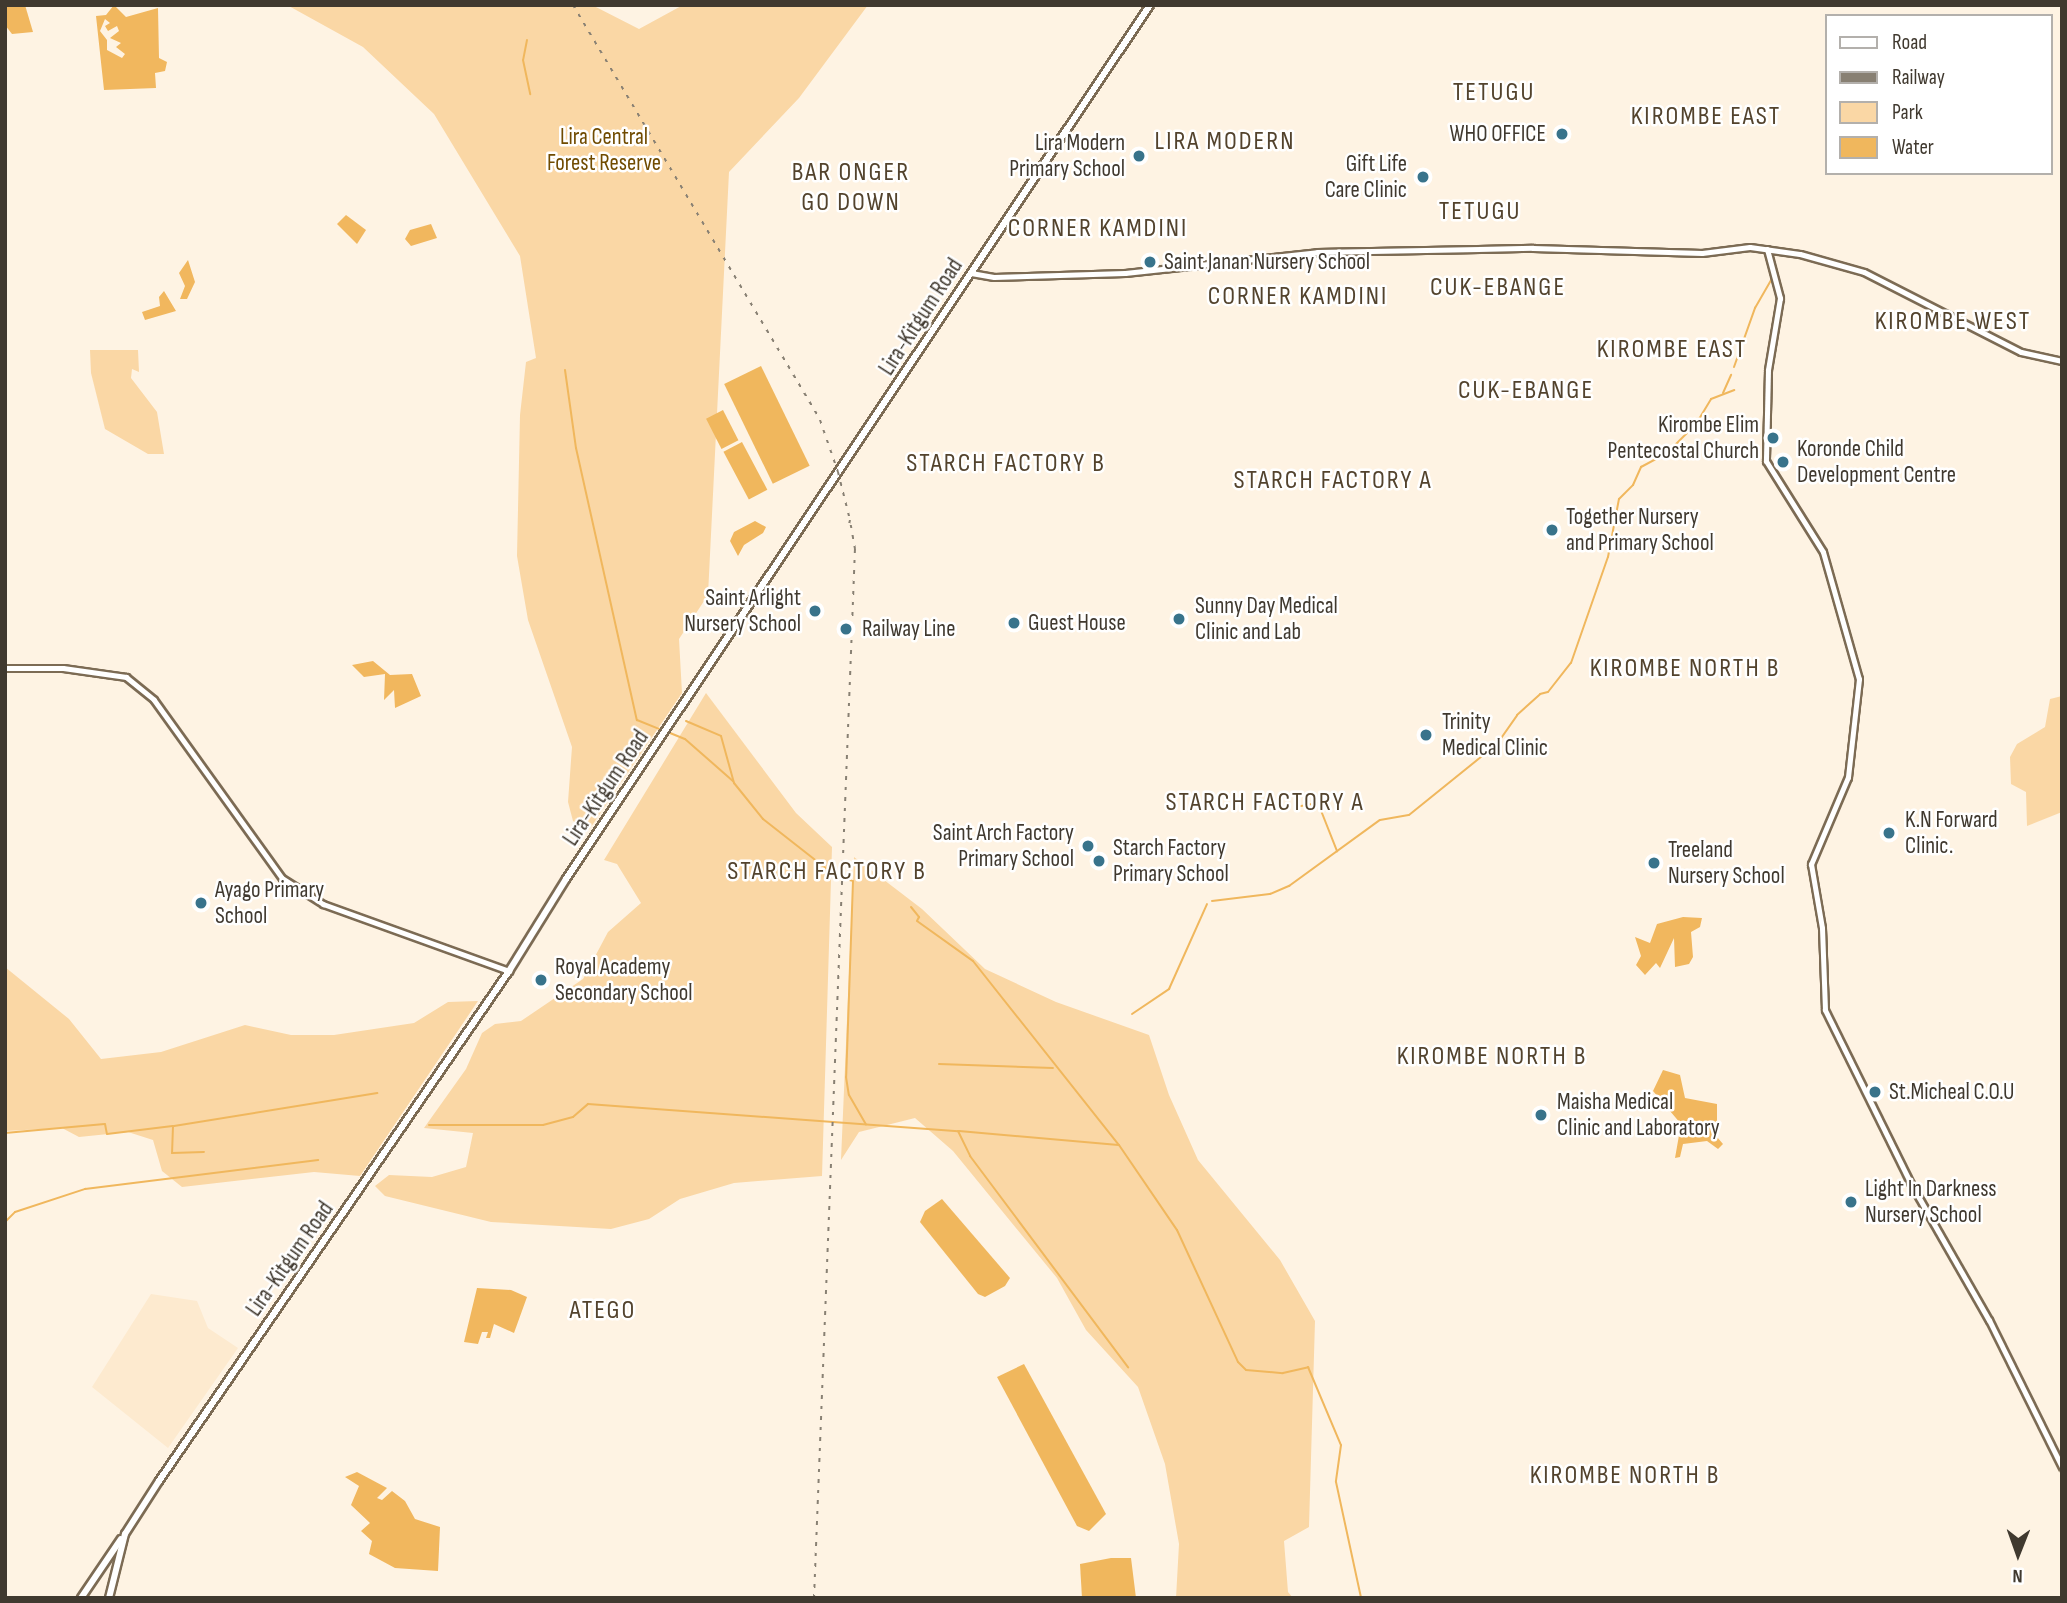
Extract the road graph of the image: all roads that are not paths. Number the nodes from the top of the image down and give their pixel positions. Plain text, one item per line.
1 (1150, 5) edge
2 (1767, 249) junction
3 (971, 273) junction
4 (2062, 361) edge
5 (5, 668) edge
6 (509, 971) junction
7 (2062, 1466) edge
8 (125, 1534) junction
9 (81, 1598) edge
10 (109, 1598) edge

1 - 3 main road, Lira-Kitgum Road
2 - 3 street
2 - 4 street
2 - 7 street
3 - 6 main road, Lira-Kitgum Road
5 - 6 street
6 - 8 main road, Lira-Kitgum Road
8 - 9 main road
8 - 10 main road, Lira-Kitgum Road

